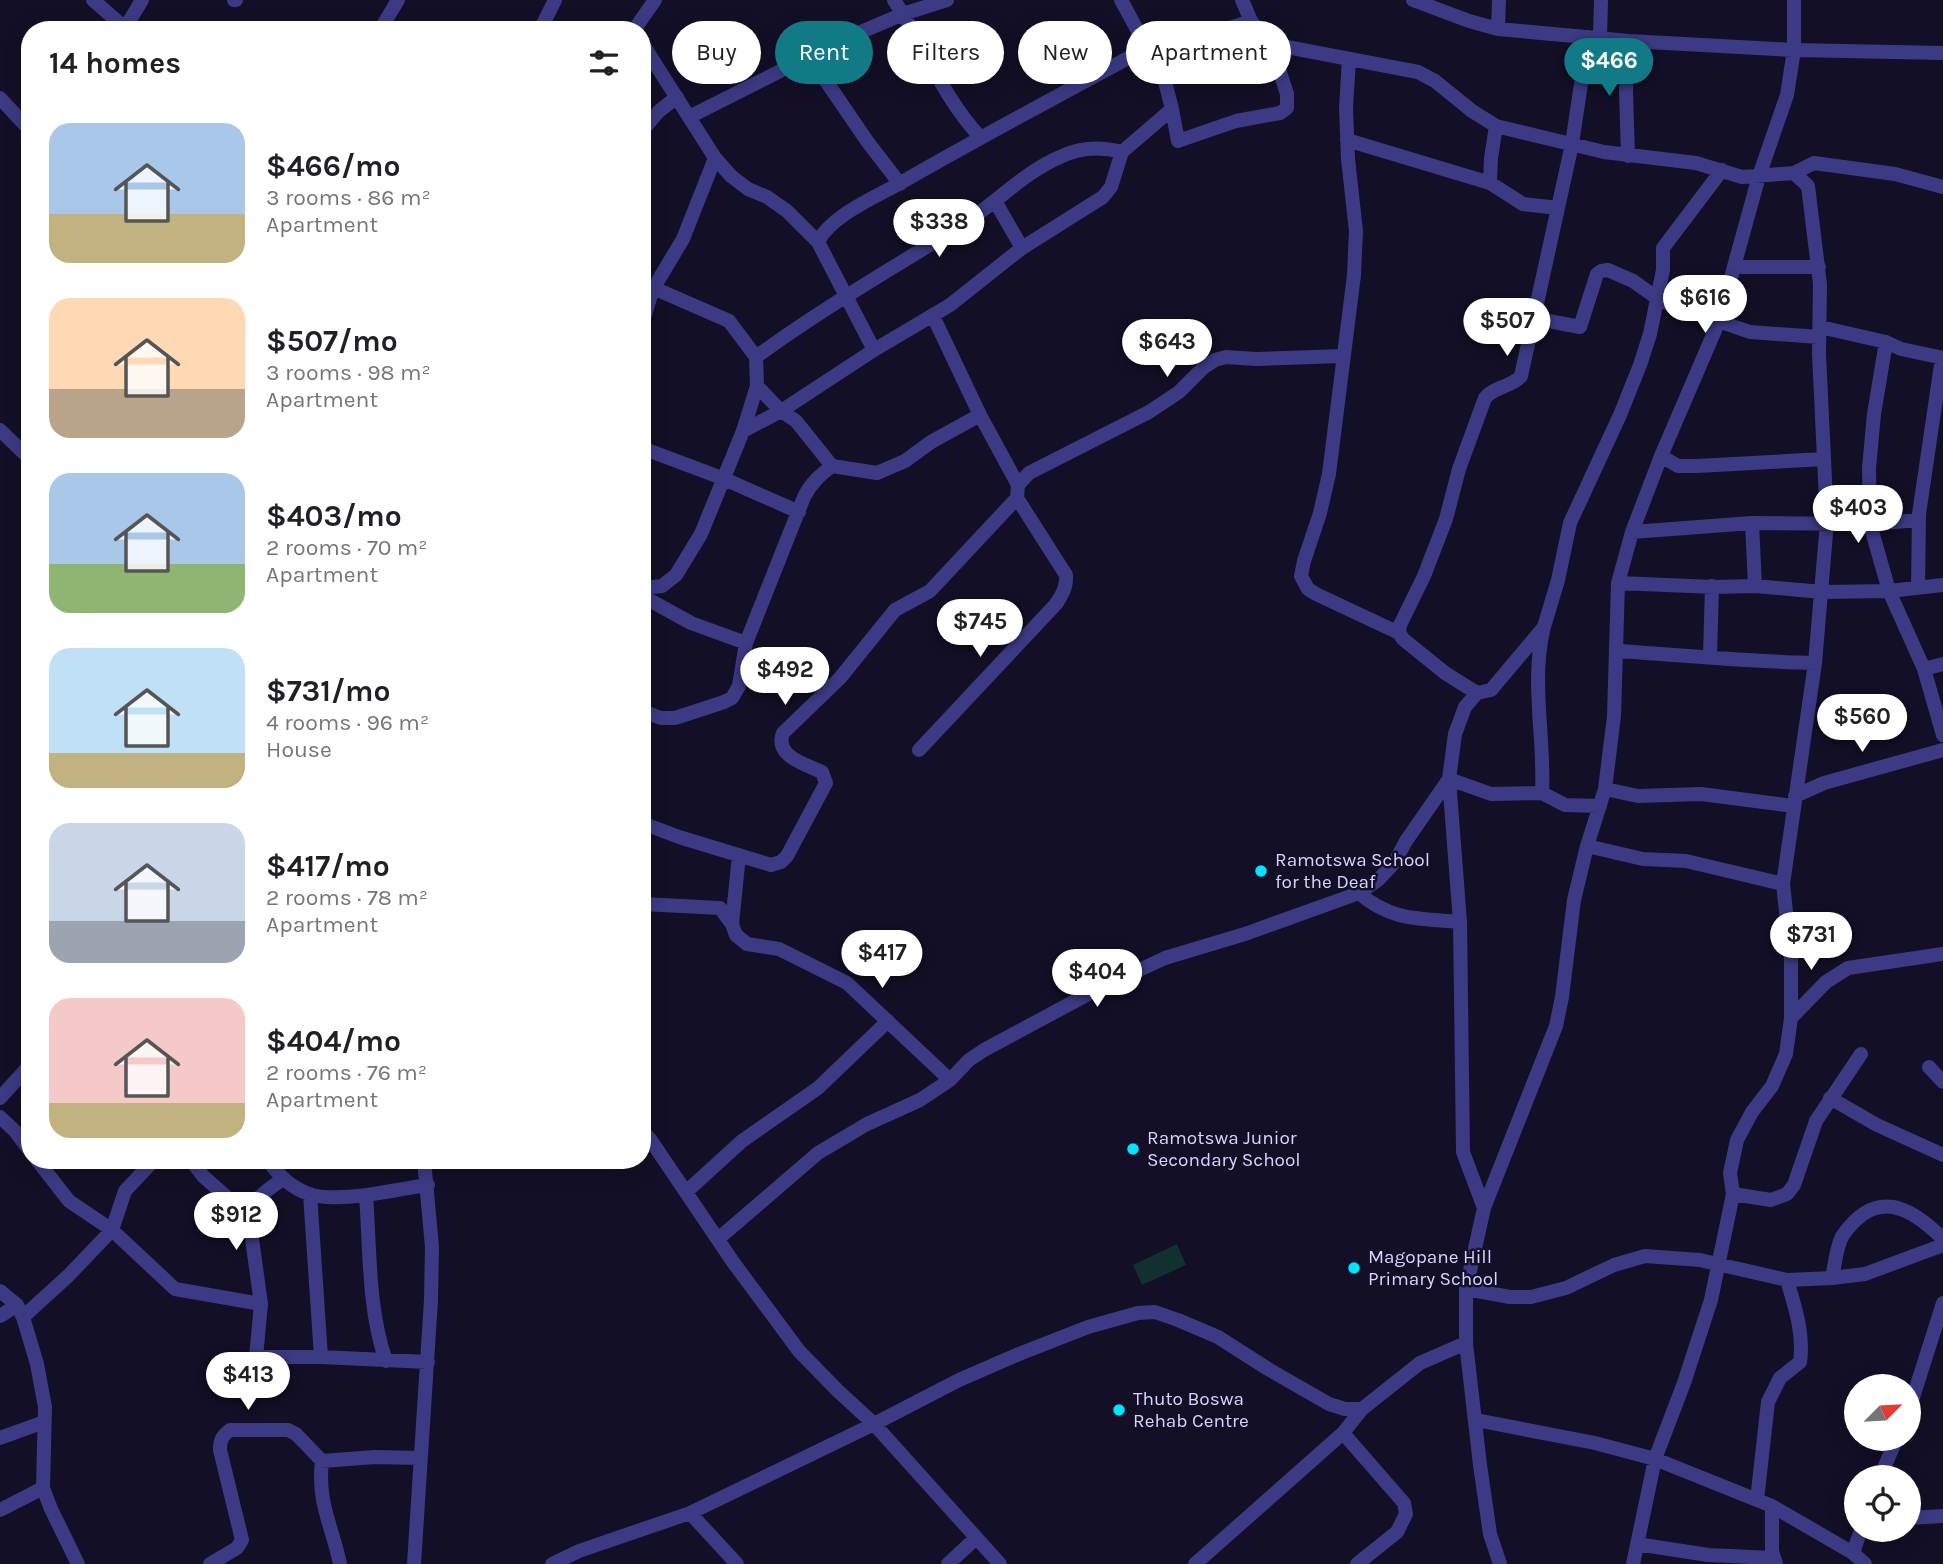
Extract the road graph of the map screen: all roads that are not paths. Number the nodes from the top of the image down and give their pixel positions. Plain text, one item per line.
1 (93, 0) edge
2 (142, 0) edge
3 (398, 0) edge
4 (555, 0) edge
5 (655, 0) edge
6 (894, 0) edge
7 (947, 0) edge
8 (1121, 0) edge
9 (1242, 0) edge
10 (1413, 0) edge
11 (1499, 0) edge
12 (1601, 0) edge
13 (1794, 0) edge
14 (903, 14) junction
15 (116, 21) edge
16 (130, 21) edge
17 (385, 21) edge
18 (544, 21) edge
19 (640, 21) edge
20 (1133, 21) edge
21 (1251, 21) edge
22 (873, 27) edge
23 (1498, 29) junction
24 (1594, 37) junction
25 (1629, 41) junction
26 (1291, 48) edge
27 (1794, 50) junction
28 (1943, 53) edge
29 (651, 57) edge
30 (1349, 59) junction
31 (1126, 64) edge
32 (775, 74) edge
33 (828, 84) edge
34 (1166, 84) edge
35 (1284, 84) edge
36 (677, 97) junction
37 (1, 101) edge
38 (1172, 109) junction
39 (688, 117) junction
40 (651, 120) edge
41 (21, 121) edge
42 (1496, 126) junction
43 (980, 137) junction
44 (1347, 140) junction
45 (1572, 144) junction
46 (1122, 152) junction
47 (1628, 156) junction
48 (715, 158) junction
49 (1721, 170) junction
50 (1794, 173) junction
51 (1759, 176) junction
52 (1490, 183) junction
53 (900, 184) junction
54 (1943, 187) edge
55 (995, 201) junction
56 (1558, 208) junction
57 (818, 242) junction
58 (1022, 248) junction
59 (1734, 267) junction
60 (1819, 267) junction
61 (651, 282) edge
62 (651, 287) edge
63 (845, 295) junction
64 (1657, 298) junction
65 (933, 316) junction
66 (1533, 318) junction
67 (1719, 321) junction
68 (1820, 332) junction
69 (1886, 342) junction
70 (874, 350) junction
71 (1342, 356) junction
72 (756, 357) junction
73 (1943, 358) edge
74 (757, 386) junction
75 (781, 411) junction
76 (980, 415) junction
77 (0, 430) edge
78 (743, 431) junction
79 (21, 450) edge
80 (651, 451) edge
81 (1661, 456) junction
82 (1824, 459) junction
83 (832, 466) junction
84 (722, 478) junction
85 (1018, 491) junction
86 (799, 512) junction
87 (1919, 520) junction
88 (1827, 522) junction
89 (1752, 523) junction
90 (1870, 524) junction
91 (1632, 532) junction
92 (1618, 583) junction
93 (1943, 585) edge
94 (1712, 586) junction
95 (1755, 586) junction
96 (651, 587) edge
97 (1918, 587) junction
98 (1889, 591) junction
99 (1822, 592) junction
100 (651, 601) edge
101 (1544, 627) junction
102 (1399, 633) junction
103 (746, 643) junction
104 (1617, 651) junction
105 (1710, 656) junction
106 (1815, 663) junction
107 (1943, 664) edge
108 (1924, 669) junction
109 (1477, 693) junction
110 (651, 714) edge
111 (1942, 730) edge
112 (919, 750) dead end
113 (1943, 750) edge
114 (1449, 779) junction
115 (1605, 789) junction
116 (1542, 793) junction
117 (1794, 801) junction
118 (1600, 806) junction
119 (651, 826) edge
120 (1587, 846) junction
121 (739, 855) junction
122 (1783, 884) junction
123 (1359, 893) junction
124 (651, 904) edge
125 (1460, 922) junction
126 (732, 924) junction
127 (1943, 954) edge
128 (1791, 1018) junction
129 (888, 1021) junction
130 (1861, 1054) dead end
131 (1929, 1067) dead end
132 (21, 1075) edge
133 (950, 1080) junction
134 (1943, 1082) edge
135 (0, 1098) edge
136 (1830, 1098) junction
137 (0, 1116) edge
138 (21, 1139) edge
139 (651, 1141) edge
140 (1943, 1155) edge
141 (44, 1169) edge
142 (146, 1169) edge
143 (198, 1169) edge
144 (275, 1169) edge
145 (425, 1169) edge
146 (283, 1179) junction
147 (428, 1185) junction
148 (685, 1192) junction
149 (310, 1194) junction
150 (1733, 1194) junction
151 (366, 1195) junction
152 (1485, 1208) junction
153 (249, 1217) junction
154 (112, 1230) junction
155 (718, 1239) junction
156 (1943, 1239) edge
157 (1943, 1245) edge
158 (1719, 1264) junction
159 (1832, 1278) junction
160 (1787, 1280) junction
161 (1466, 1289) junction
162 (0, 1291) edge
163 (1943, 1303) edge
164 (261, 1304) junction
165 (20, 1311) junction
166 (0, 1316) edge
167 (1466, 1343) junction
168 (321, 1357) junction
169 (386, 1361) junction
170 (428, 1362) junction
171 (1920, 1374) edge
172 (1362, 1409) junction
173 (1476, 1420) junction
174 (44, 1422) junction
175 (874, 1424) junction
176 (1343, 1433) junction
177 (0, 1438) edge
178 (420, 1458) junction
179 (1655, 1459) junction
180 (322, 1461) junction
181 (43, 1488) junction
182 (1757, 1500) junction
183 (1772, 1506) junction
184 (0, 1510) edge
185 (690, 1513) junction
186 (1921, 1516) edge
187 (1943, 1516) edge
188 (976, 1538) junction
189 (1857, 1542) edge
190 (1637, 1544) junction
191 (1853, 1553) junction
192 (1775, 1561) edge
193 (78, 1564) edge
194 (210, 1564) edge
195 (340, 1564) edge
196 (414, 1564) edge
197 (552, 1564) edge
198 (737, 1564) edge
199 (948, 1564) edge
200 (1000, 1564) edge
201 (1195, 1564) edge
202 (1357, 1564) edge
203 (1500, 1564) edge
204 (1633, 1564) edge
205 (1865, 1564) edge

1 - 15 street
2 - 16 street
3 - 17 street
4 - 18 street
5 - 19 street
6 - 14 street
7 - 14 street
8 - 20 street
9 - 21 street
10 - 23 street
11 - 23 street
12 - 24 street
13 - 27 street
14 - 22 street
14 - 43 street
23 - 24 street
24 - 25 street
24 - 45 street
25 - 27 street
25 - 47 street
26 - 30 street
27 - 28 street
27 - 51 street
29 - 36 street
30 - 42 street
30 - 44 street
31 - 43 street
32 - 39 street
33 - 53 street
34 - 38 street
35 - 38 street
36 - 39 street
36 - 40 street
37 - 41 street
38 - 46 street
39 - 48 street
42 - 45 street
42 - 52 street
43 - 53 street
44 - 52 street
44 - 71 street
45 - 47 street
45 - 56 street
46 - 55 street
46 - 58 street
47 - 49 street
48 - 57 street
48 - 61 street
49 - 51 street
49 - 64 street
50 - 51 street
50 - 54 street
50 - 60 street
51 - 59 street
52 - 56 street
53 - 57 street
55 - 58 street
55 - 63 street
56 - 66 street
57 - 63 street
58 - 65 street
59 - 60 street
59 - 67 street
60 - 68 street
62 - 72 street
63 - 70 street
63 - 72 street
64 - 66 street
64 - 67 street
64 - 101 street
65 - 70 street
65 - 76 street
66 - 102 street
67 - 68 street
67 - 81 street
68 - 69 street
68 - 82 street
69 - 73 street
69 - 90 street
70 - 75 street
71 - 85 street
71 - 102 street
72 - 74 street
73 - 87 street
74 - 75 street
74 - 78 street
75 - 78 street
75 - 83 street
76 - 83 street
76 - 85 street
77 - 79 street
78 - 84 street
80 - 84 street
81 - 82 street
81 - 91 street
82 - 88 street
83 - 86 street
84 - 86 street
84 - 96 street
85 - 112 street
85 - 121 street
86 - 103 street
87 - 90 street
87 - 97 street
88 - 89 street
88 - 90 street
88 - 99 street
89 - 91 street
89 - 95 street
90 - 98 street
91 - 92 street
92 - 94 street
92 - 104 street
93 - 97 street
94 - 95 street
94 - 105 street
95 - 99 street
97 - 98 street
98 - 99 street
98 - 108 street
99 - 106 street
100 - 103 street
101 - 109 street
101 - 116 street
102 - 109 street
103 - 110 street
104 - 105 street
104 - 115 street
105 - 106 street
106 - 117 street
107 - 108 street
108 - 111 street
109 - 114 street
113 - 117 street
114 - 116 street
114 - 123 street
114 - 125 street
115 - 117 street
115 - 118 street
116 - 118 street
117 - 122 street
118 - 120 street
119 - 121 street
120 - 122 street
120 - 152 street
121 - 126 street
122 - 128 street
123 - 125 street
123 - 133 street
124 - 126 street
125 - 152 street
126 - 129 street
127 - 128 street
128 - 150 street
129 - 133 street
129 - 148 street
130 - 136 street
131 - 134 street
132 - 135 street
133 - 155 street
136 - 140 street
136 - 150 street
137 - 138 street
139 - 148 street
141 - 154 street
142 - 154 street
143 - 153 street
144 - 146 street
145 - 147 street
146 - 149 street
146 - 153 street
147 - 151 street
147 - 170 street
148 - 155 street
149 - 151 street
149 - 168 street
150 - 158 street
151 - 169 street
152 - 161 street
153 - 164 street
154 - 164 street
154 - 165 street
155 - 175 street
156 - 159 street
157 - 159 street
158 - 160 street
158 - 161 street
158 - 179 street
159 - 160 street
160 - 182 street
161 - 167 street
162 - 165 street
163 - 171 street
164 - 168 street
165 - 166 street
165 - 174 street
167 - 172 street
167 - 173 street
168 - 169 street
169 - 170 street
170 - 178 street
172 - 175 street
172 - 176 street
173 - 179 street
173 - 203 street
174 - 177 street
174 - 181 street
175 - 185 street
175 - 188 street
176 - 201 street
176 - 202 street
178 - 180 street
178 - 196 street
179 - 182 street
179 - 190 street
180 - 194 street
180 - 195 street
181 - 184 street
181 - 193 street
182 - 183 street
183 - 191 street
183 - 192 street
185 - 197 street
185 - 198 street
186 - 187 street
188 - 199 street
188 - 200 street
189 - 191 street
190 - 192 street
190 - 204 street
191 - 205 street

